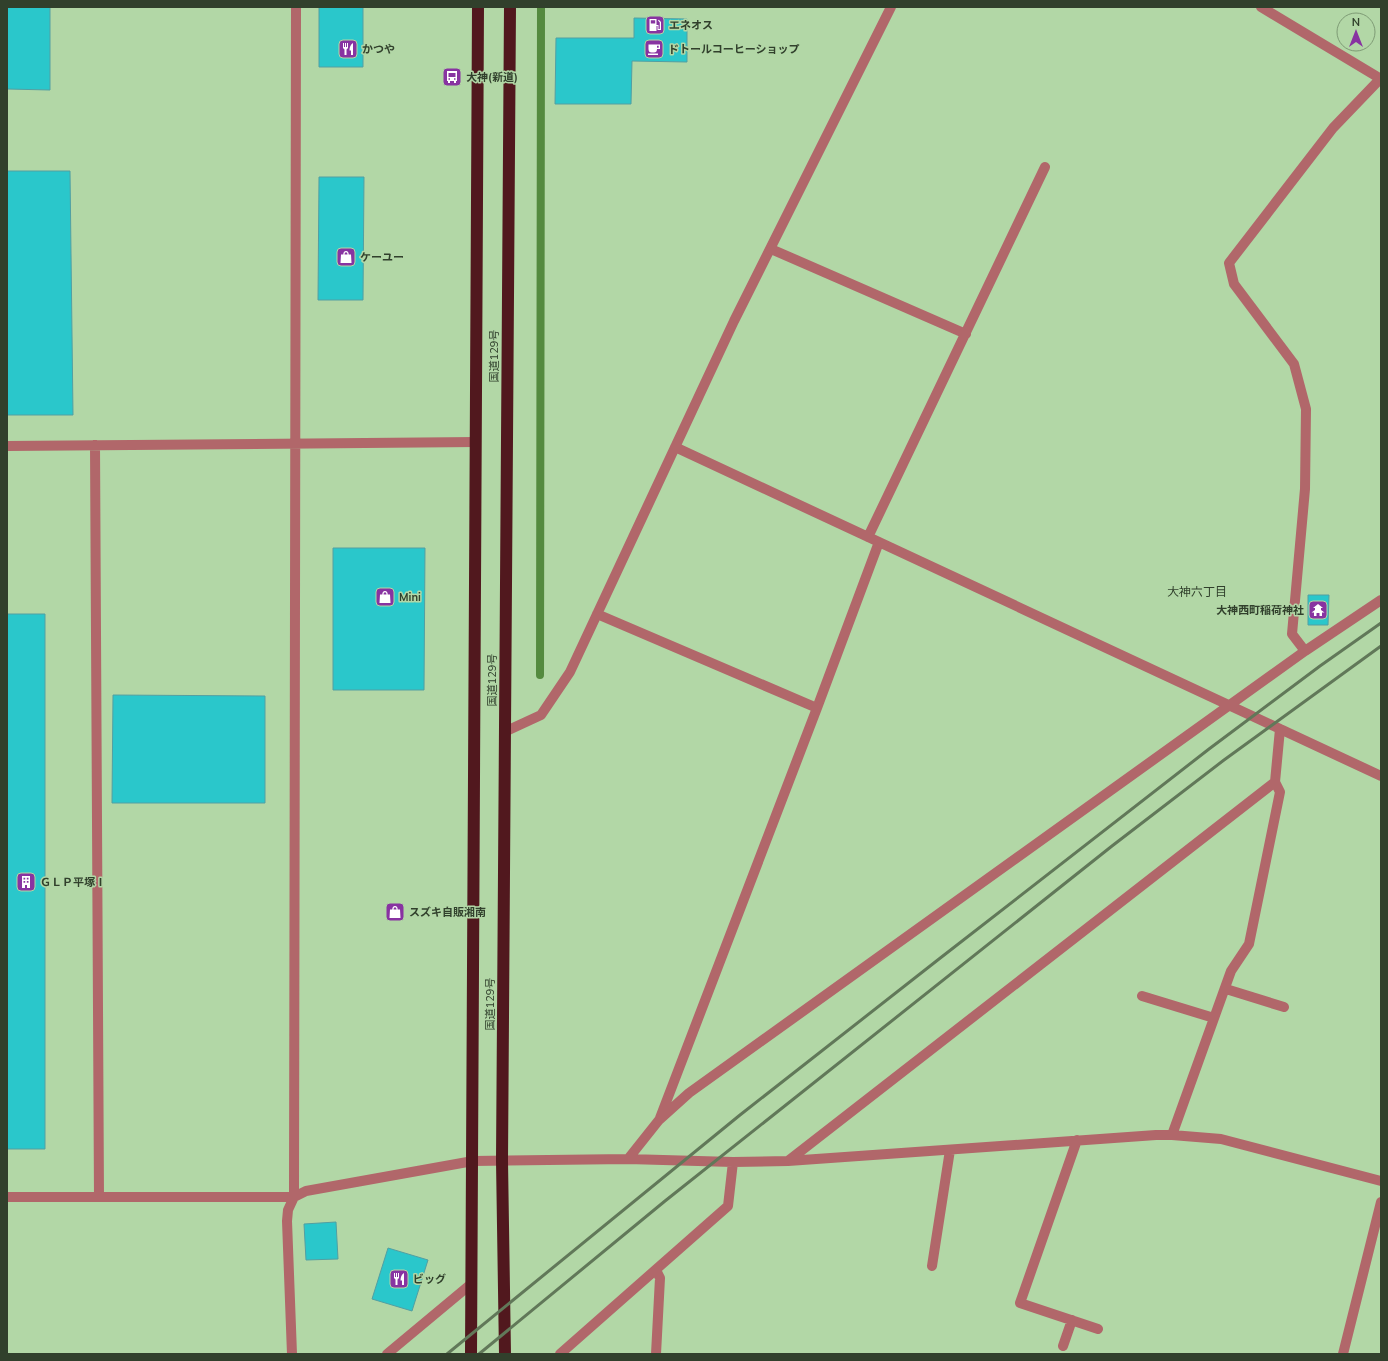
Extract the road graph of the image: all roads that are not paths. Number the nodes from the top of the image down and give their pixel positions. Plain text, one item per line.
1 (296, 7) edge
2 (478, 7) edge
3 (510, 7) edge
4 (891, 7) edge
5 (1261, 7) edge
6 (1381, 79) edge
7 (1045, 167) dead end
8 (770, 249) junction
9 (966, 334) junction
10 (476, 442) junction
11 (295, 444) junction
12 (95, 445) junction
13 (7, 446) edge
14 (675, 447) junction
15 (868, 537) junction
16 (879, 542) junction
17 (1381, 600) edge
18 (598, 614) junction
19 (1306, 651) junction
20 (1230, 706) junction
21 (817, 708) junction
22 (1280, 729) junction
23 (504, 732) junction
24 (1381, 776) edge
25 (1275, 782) junction
26 (1226, 989) junction
27 (1142, 996) dead end
28 (1284, 1007) dead end
29 (1214, 1018) junction
30 (659, 1120) junction
31 (1172, 1136) junction
32 (1077, 1140) junction
33 (950, 1150) junction
34 (628, 1159) junction
35 (473, 1160) junction
36 (502, 1160) junction
37 (788, 1161) junction
38 (733, 1162) junction
39 (1381, 1181) edge
40 (7, 1197) edge
41 (99, 1197) junction
42 (294, 1197) junction
43 (1381, 1202) edge
44 (932, 1266) dead end
45 (656, 1270) junction
46 (471, 1284) junction
47 (1072, 1320) junction
48 (1098, 1329) dead end
49 (1064, 1346) dead end
50 (292, 1354) edge
51 (388, 1354) edge
52 (471, 1354) edge
53 (506, 1354) edge
54 (560, 1354) edge
55 (656, 1354) edge
56 (1343, 1354) edge

1 - 11 street
2 - 10 highway, 国道129号
3 - 23 highway, 国道129号
4 - 8 street
5 - 6 street
6 - 19 street
7 - 9 street
8 - 9 street
8 - 14 street
9 - 15 street
10 - 11 street
10 - 35 highway, 国道129号
11 - 12 street
11 - 42 street
12 - 13 street
12 - 41 street
14 - 15 street
14 - 18 street
15 - 16 street
16 - 20 street
16 - 21 street
17 - 19 street
18 - 21 street
18 - 23 street
19 - 20 street
20 - 22 street
20 - 30 street
21 - 30 street
22 - 24 street
22 - 25 street
23 - 36 highway, 国道129号
25 - 26 street
25 - 37 street
26 - 28 street
26 - 29 street
27 - 29 street
29 - 31 street
30 - 34 street
31 - 32 street
31 - 39 street
32 - 33 street
32 - 47 street
33 - 37 street
33 - 44 street
34 - 36 street
34 - 38 street
35 - 36 street
35 - 42 street
35 - 46 highway, 国道129号
36 - 53 highway, 国道129号
37 - 38 street
38 - 45 street
40 - 41 street
41 - 42 street
42 - 50 street
43 - 56 street
45 - 54 street
45 - 55 street
46 - 51 street
46 - 52 highway, 国道129号
47 - 48 street
47 - 49 street

